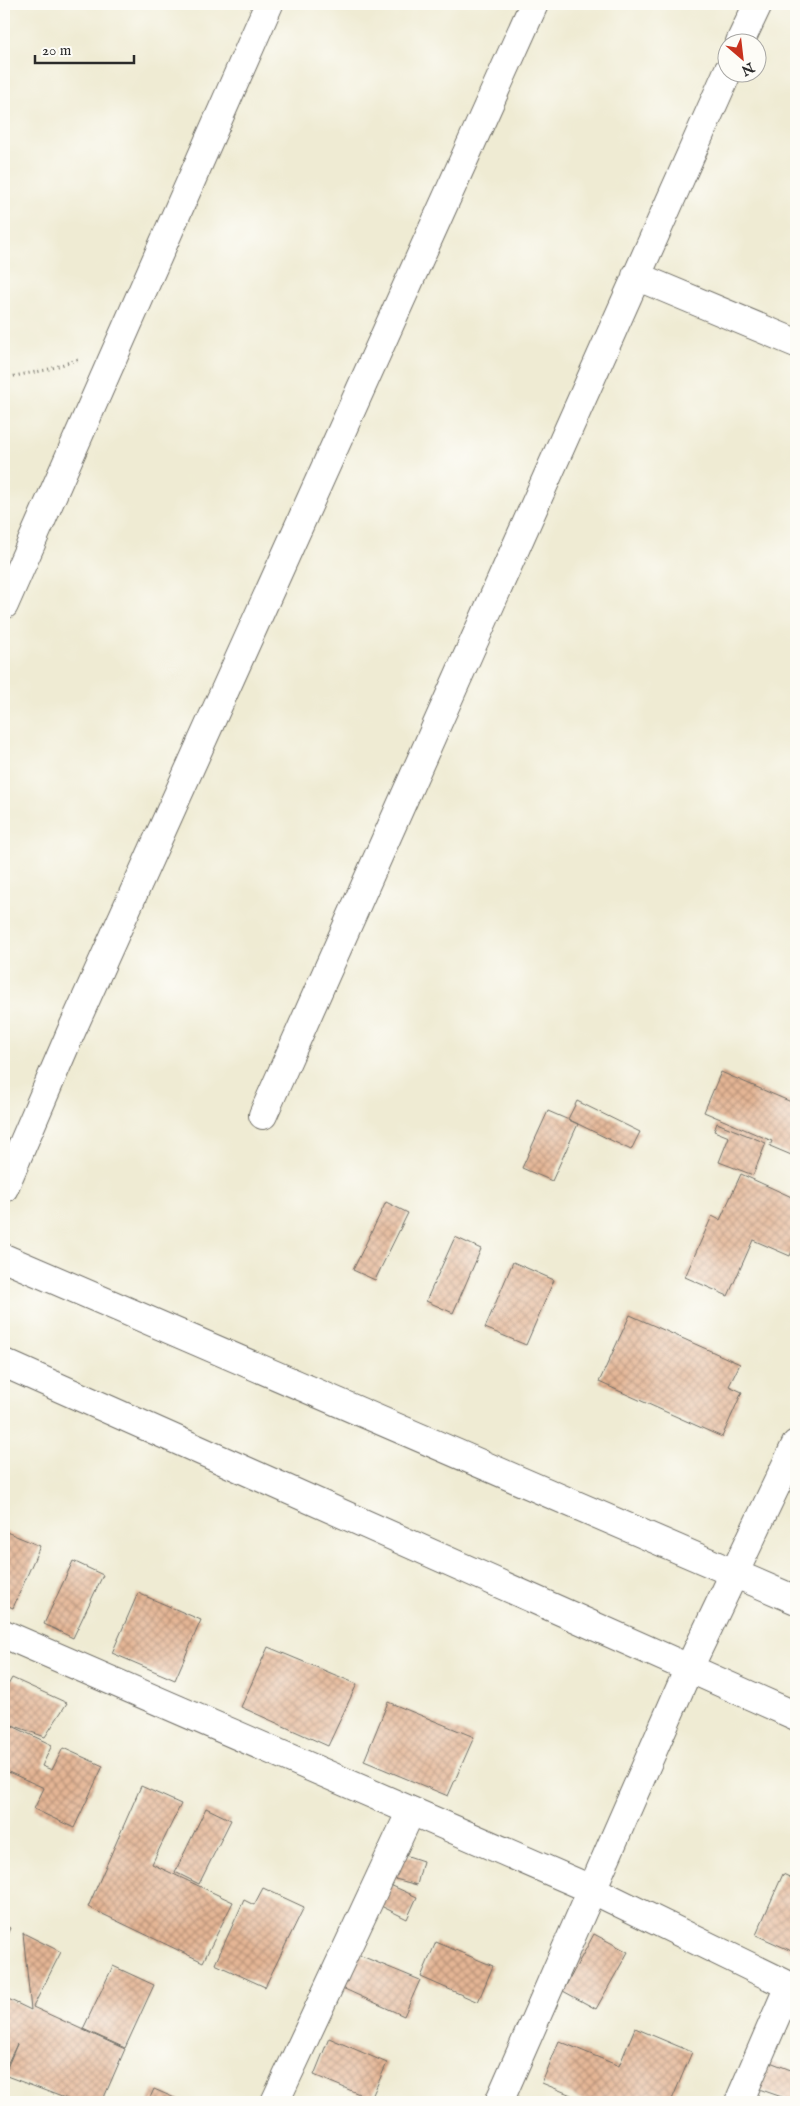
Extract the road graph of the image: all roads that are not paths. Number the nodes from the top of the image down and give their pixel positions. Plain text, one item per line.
1 (269, 4) edge
2 (534, 4) edge
3 (758, 4) edge
4 (745, 32) edge
5 (723, 82) edge
6 (636, 276) junction
7 (796, 343) edge
8 (4, 605) edge
9 (263, 1115) dead end
10 (4, 1188) edge
11 (4, 1258) edge
12 (4, 1363) edge
13 (796, 1444) edge
14 (735, 1573) junction
15 (796, 1600) edge
16 (4, 1634) edge
17 (689, 1668) junction
18 (796, 1716) edge
19 (411, 1811) junction
20 (591, 1889) junction
21 (793, 1987) edge
22 (275, 2102) edge
23 (499, 2102) edge
24 (739, 2102) edge

1 - 8 street
2 - 10 street
3 - 4 street
5 - 6 street
6 - 7 street
6 - 9 street
11 - 14 street
12 - 17 street
13 - 14 street
14 - 15 street
14 - 17 street
16 - 19 street
17 - 18 street
17 - 20 street
19 - 20 street
19 - 22 street
20 - 21 street
20 - 23 street
21 - 24 street

